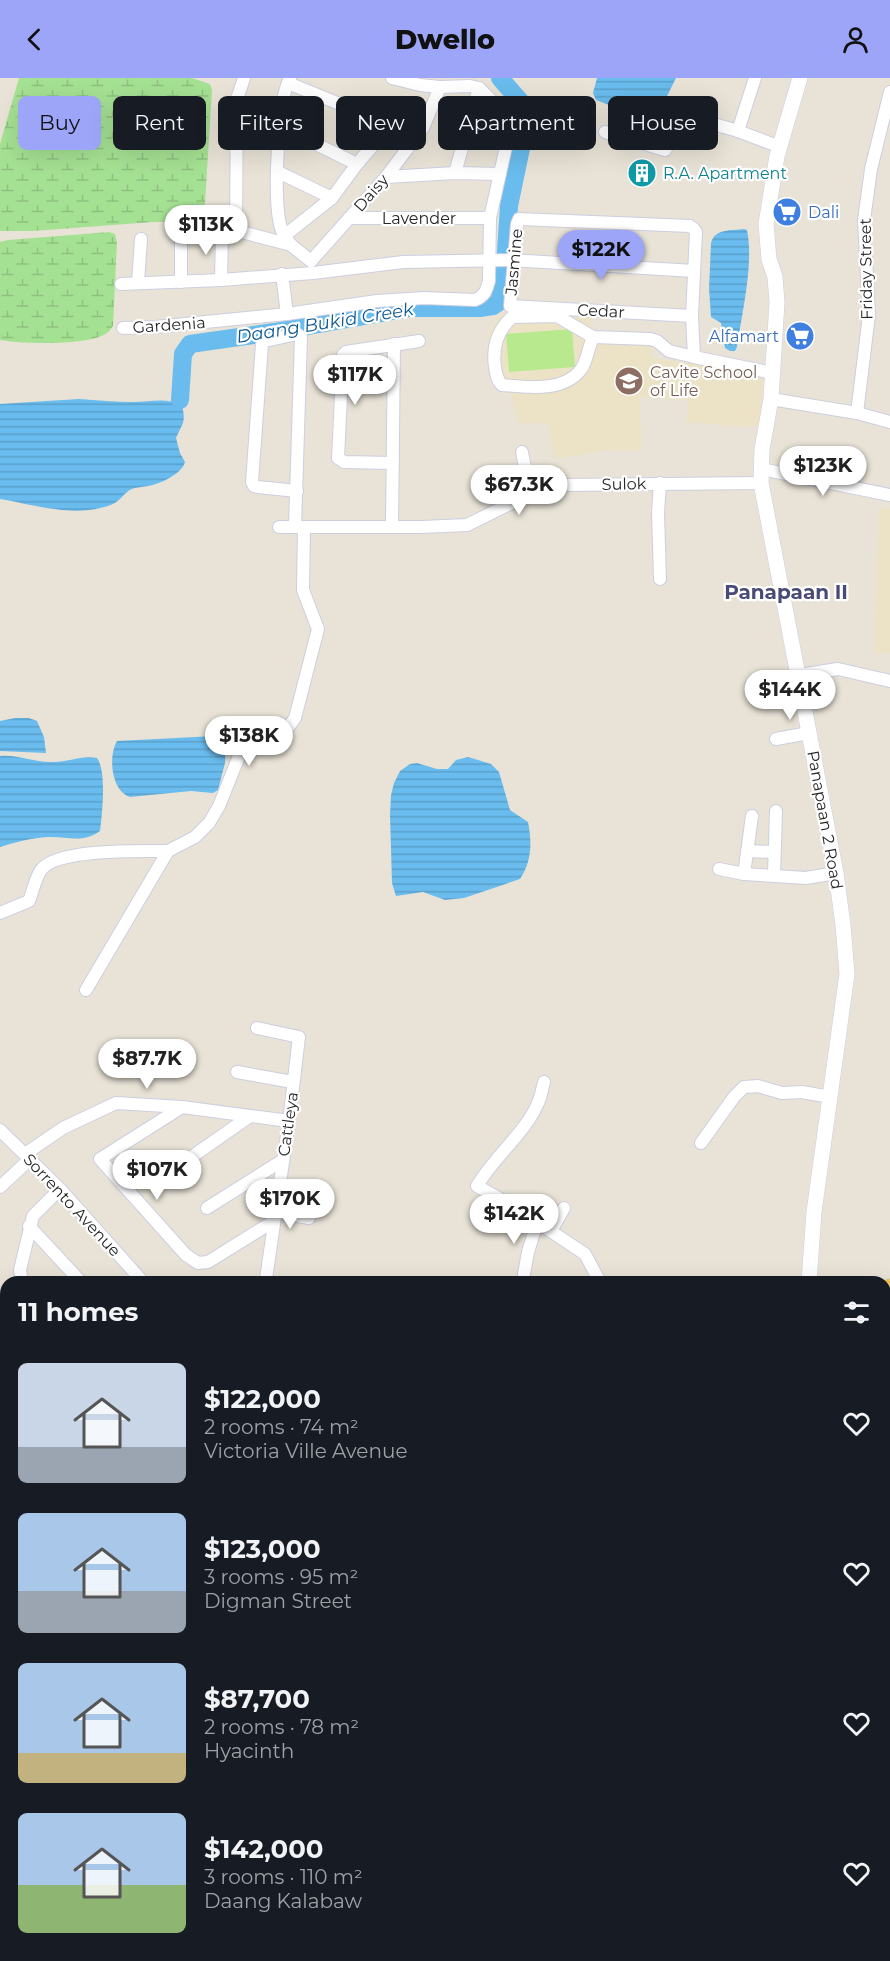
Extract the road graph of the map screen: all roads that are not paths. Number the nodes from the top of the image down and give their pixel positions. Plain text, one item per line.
1 (244, 78) edge
2 (392, 78) edge
3 (755, 78) edge
4 (800, 78) edge
5 (289, 81) edge
6 (440, 87) junction
7 (479, 88) junction
8 (890, 92) edge
9 (284, 96) edge
10 (738, 131) junction
11 (605, 132) dead end
12 (780, 147) junction
13 (324, 148) edge
14 (279, 150) edge
15 (357, 164) junction
16 (278, 172) junction
17 (455, 173) junction
18 (500, 174) junction
19 (386, 177) junction
20 (332, 198) junction
21 (349, 218) junction
22 (490, 218) junction
23 (181, 234) dead end
24 (222, 234) dead end
25 (141, 239) dead end
26 (287, 240) junction
27 (490, 261) junction
28 (512, 261) junction
29 (312, 267) junction
30 (694, 271) junction
31 (282, 274) junction
32 (220, 280) junction
33 (181, 282) junction
34 (138, 283) junction
35 (121, 284) dead end
36 (510, 306) joint
37 (287, 314) junction
38 (692, 316) junction
39 (123, 328) dead end
40 (593, 337) junction
41 (418, 340) dead end
42 (394, 344) junction
43 (694, 357) junction
44 (773, 373) junction
45 (771, 399) junction
46 (857, 413) junction
47 (890, 422) edge
48 (522, 452) dead end
49 (393, 463) junction
50 (761, 476) junction
51 (660, 483) junction
52 (297, 491) junction
53 (530, 494) junction
54 (890, 495) edge
55 (279, 527) dead end
56 (300, 527) junction
57 (392, 527) junction
58 (660, 579) dead end
59 (798, 675) junction
60 (890, 681) edge
61 (809, 733) junction
62 (776, 739) dead end
63 (776, 811) dead end
64 (752, 816) dead end
65 (168, 851) junction
66 (747, 851) junction
67 (774, 852) junction
68 (719, 869) dead end
69 (836, 873) junction
70 (744, 874) junction
71 (774, 876) junction
72 (0, 913) edge
73 (86, 990) dead end
74 (257, 1028) dead end
75 (237, 1072) dead end
76 (293, 1082) junction
77 (544, 1082) dead end
78 (830, 1097) junction
79 (182, 1107) junction
80 (250, 1116) junction
81 (289, 1121) junction
82 (0, 1130) edge
83 (701, 1143) dead end
84 (28, 1156) junction
85 (283, 1160) junction
86 (172, 1170) dead end
87 (0, 1187) edge
88 (60, 1189) junction
89 (207, 1208) dead end
90 (564, 1208) dead end
91 (274, 1217) junction
92 (309, 1218) dead end
93 (537, 1223) junction
94 (29, 1226) junction
95 (550, 1231) junction
96 (524, 1274) dead end
97 (21, 1276) edge
98 (75, 1276) edge
99 (138, 1276) edge
100 (265, 1276) edge
101 (597, 1276) edge
102 (809, 1276) edge

1 - 26 street
2 - 6 street
3 - 10 street
4 - 12 street, Panapaan 2 Road
5 - 9 street
5 - 15 street
6 - 7 street
6 - 19 street, Daisy
7 - 17 street
7 - 18 street
8 - 46 street, Friday Street
10 - 11 street
10 - 12 street
12 - 44 street, Panapaan 2 Road
13 - 15 street
14 - 16 street
15 - 20 street
16 - 20 street
16 - 26 street
17 - 18 street
17 - 19 street
18 - 22 street
19 - 21 street, Daisy
20 - 26 street
21 - 22 street, Lavender
21 - 29 street, Daisy
22 - 27 street
23 - 33 street
24 - 32 street
25 - 34 street
26 - 29 street
27 - 28 street
27 - 29 street
27 - 37 street, Gardenia
28 - 30 street
28 - 30 street, Jasmine
28 - 36 street, Jasmine
29 - 31 street
30 - 38 street
31 - 32 street
31 - 37 street
32 - 33 street
33 - 34 street
34 - 35 street
36 - 38 street, Cedar
37 - 39 street, Gardenia
38 - 43 street
40 - 40 street
40 - 43 street
41 - 42 street
42 - 49 street
42 - 49 street
43 - 44 street
44 - 45 street, Panapaan 2 Road
45 - 46 street
45 - 50 street, Panapaan 2 Road
46 - 47 street
48 - 53 street
49 - 57 street
50 - 51 street, Sulok
50 - 54 street, Sulok
50 - 59 street, Panapaan 2 Road
51 - 53 street, Sulok
51 - 58 street
52 - 52 street
52 - 56 street
53 - 57 street, Sulok
55 - 56 street, Sulok
56 - 57 street, Sulok
56 - 65 street
59 - 60 street
59 - 61 street, Panapaan 2 Road
61 - 62 street
61 - 69 street, Panapaan 2 Road
63 - 67 street
64 - 66 street
65 - 72 street
65 - 73 street
66 - 67 street
66 - 70 street
67 - 71 street
68 - 70 street
69 - 71 street
69 - 78 street, Panapaan 2 Road
70 - 71 street
74 - 76 street, Cattleya
75 - 76 street
76 - 81 street, Cattleya
77 - 93 street
78 - 83 street
78 - 102 street, Panapaan 2 Road
79 - 80 street
79 - 84 street
79 - 91 street
80 - 81 street
80 - 86 street
81 - 85 street, Cattleya
82 - 84 street, Sorrento Avenue
84 - 87 street
84 - 88 street, Sorrento Avenue
85 - 89 street
85 - 91 street, Cattleya
88 - 94 street
88 - 99 street, Sorrento Avenue
90 - 95 street
91 - 92 street
91 - 100 street, Cattleya
93 - 95 street
93 - 96 street
94 - 97 street
94 - 98 street
95 - 101 street

